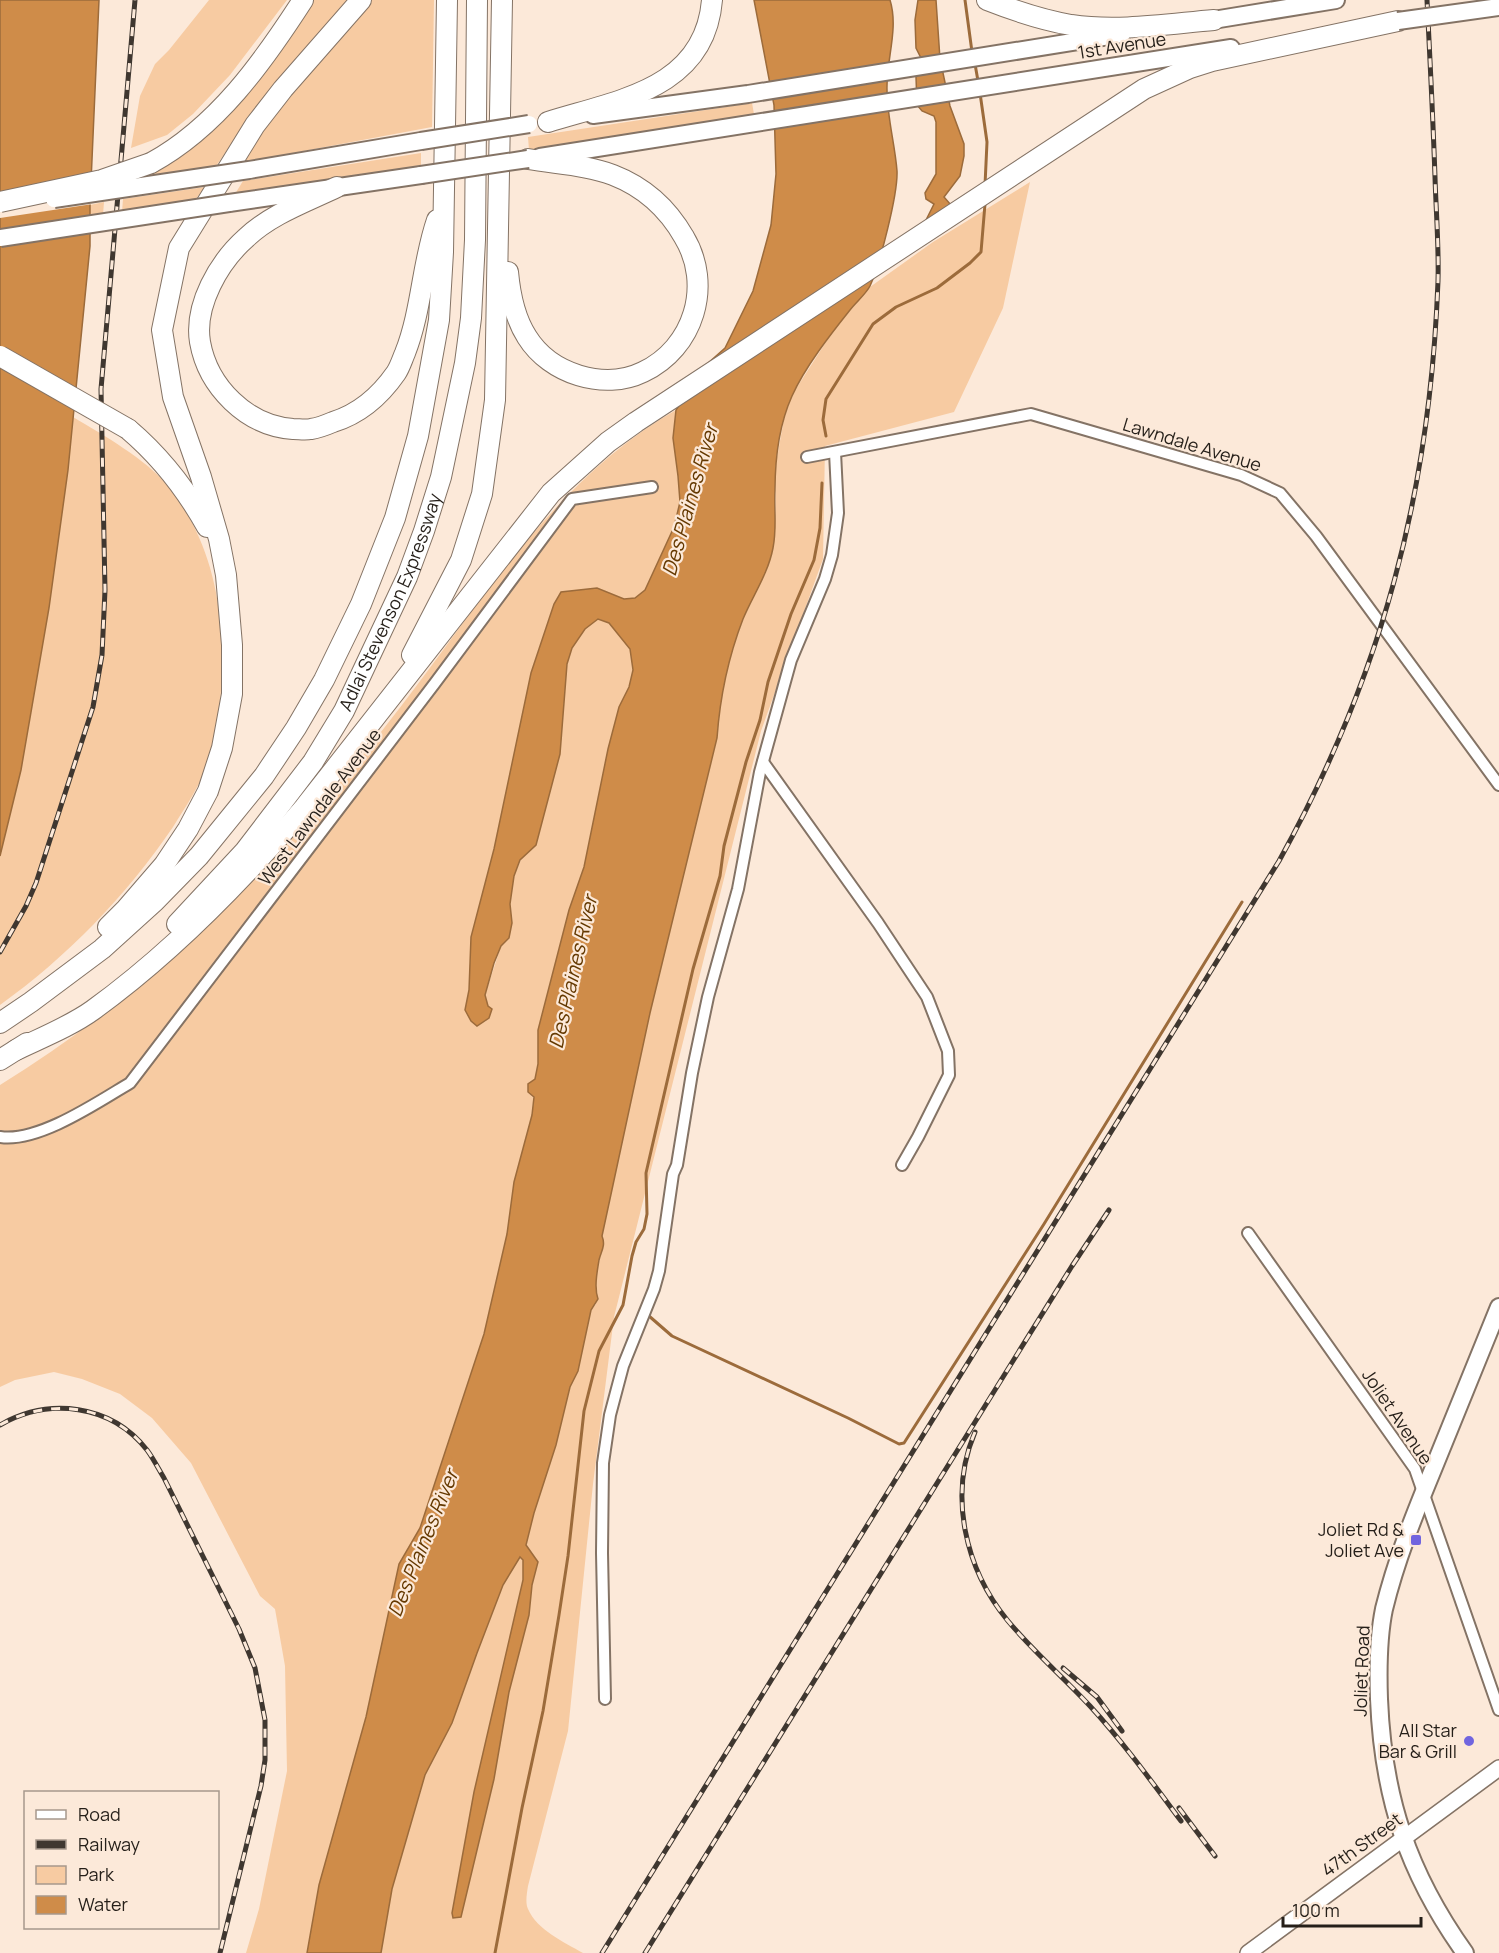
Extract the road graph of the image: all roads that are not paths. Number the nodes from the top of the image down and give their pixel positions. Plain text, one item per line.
1 (303, 0) edge
2 (361, 0) edge
3 (447, 0) edge
4 (477, 0) edge
5 (504, 0) edge
6 (712, 0) edge
7 (987, 0) edge
8 (1336, 0) edge
9 (1499, 7) edge
10 (1499, 14) edge
11 (1429, 16) junction
12 (1214, 20) junction
13 (1398, 21) junction
14 (538, 123) junction
15 (528, 159) junction
16 (337, 187) junction
17 (444, 201) junction
18 (0, 202) edge
19 (0, 207) edge
20 (499, 215) junction
21 (0, 238) edge
22 (0, 356) edge
23 (835, 452) junction
24 (807, 458) dead end
25 (652, 487) dead end
26 (230, 609) junction
27 (376, 717) junction
28 (763, 762) junction
29 (1499, 785) edge
30 (31, 1002) junction
31 (0, 1023) edge
32 (8, 1055) edge
33 (0, 1137) edge
34 (902, 1165) dead end
35 (1248, 1233) dead end
36 (1499, 1307) edge
37 (1424, 1492) junction
38 (605, 1699) dead end
39 (1499, 1710) edge
40 (1499, 1768) edge
41 (1403, 1839) junction
42 (1248, 1953) edge
43 (1465, 1953) edge

1 - 18 highway, bridge
2 - 26 highway
3 - 17 highway, Adlai Stevenson Expressway
4 - 32 highway, Adlai Stevenson Expressway
5 - 20 highway
6 - 14 highway
7 - 12 highway
8 - 12 main road, 1st Avenue
9 - 11 main road, 1st Avenue, bridge
10 - 11 main road, bridge
11 - 13 main road, 1st Avenue, bridge
12 - 14 main road, 1st Avenue
13 - 15 main road, 1st Avenue
13 - 27 highway
14 - 19 main road, 1st Avenue, bridge
15 - 16 main road, 1st Avenue, bridge
15 - 20 highway
16 - 17 highway
16 - 21 main road, 1st Avenue, bridge
17 - 30 highway, Adlai Stevenson Expressway
20 - 27 highway
22 - 26 highway, bridge
23 - 24 street, Lawndale Avenue
23 - 28 street
23 - 29 street, Lawndale Avenue
25 - 33 street, West Lawndale Avenue
26 - 30 highway
27 - 32 highway
28 - 34 street
28 - 38 street
30 - 31 highway, Adlai Stevenson Expressway
35 - 37 street, Joliet Avenue
36 - 37 main road, Joliet Road
37 - 39 street, Joliet Avenue
37 - 41 main road, Joliet Road
40 - 41 main road, 47th Street
41 - 42 main road, 47th Street
41 - 43 main road, Joliet Road

